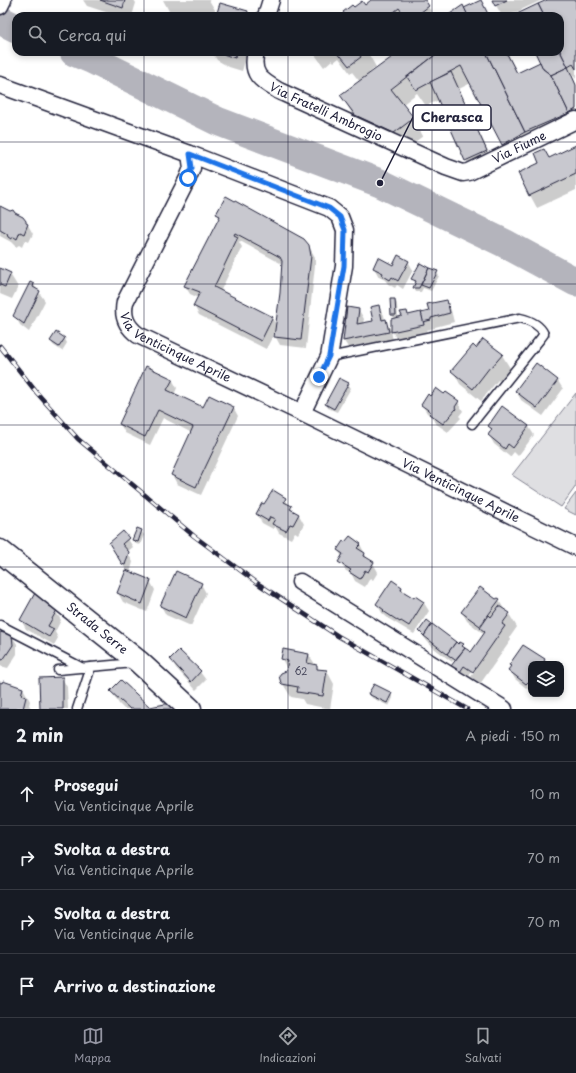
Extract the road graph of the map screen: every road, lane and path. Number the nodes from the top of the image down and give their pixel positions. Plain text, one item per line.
1 (3, 0) edge
2 (271, 0) edge
3 (0, 6) edge
4 (267, 12) edge
5 (256, 56) edge
6 (0, 85) edge
7 (576, 120) edge
8 (190, 154) junction
9 (463, 173) joint
10 (329, 356) junction
11 (302, 413) junction
12 (472, 424) dead end
13 (576, 547) edge
14 (0, 551) edge
15 (300, 582) dead end
16 (0, 625) edge
17 (139, 662) junction
18 (87, 667) junction
19 (58, 670) dead end
20 (77, 709) edge
21 (190, 709) edge
22 (504, 709) edge

1 - 3 street
2 - 4 street
5 - 9 street, Via Fratelli Ambrogio
6 - 8 street
7 - 9 street, Via Fiume
8 - 10 street
8 - 11 street, Via Venticinque Aprile
10 - 11 street
10 - 12 lane
11 - 13 street, Via Venticinque Aprile
14 - 17 main road, Strada Serre
15 - 22 street
16 - 18 lane
17 - 18 lane
17 - 21 main road, Strada Serre
18 - 19 lane
18 - 20 lane

